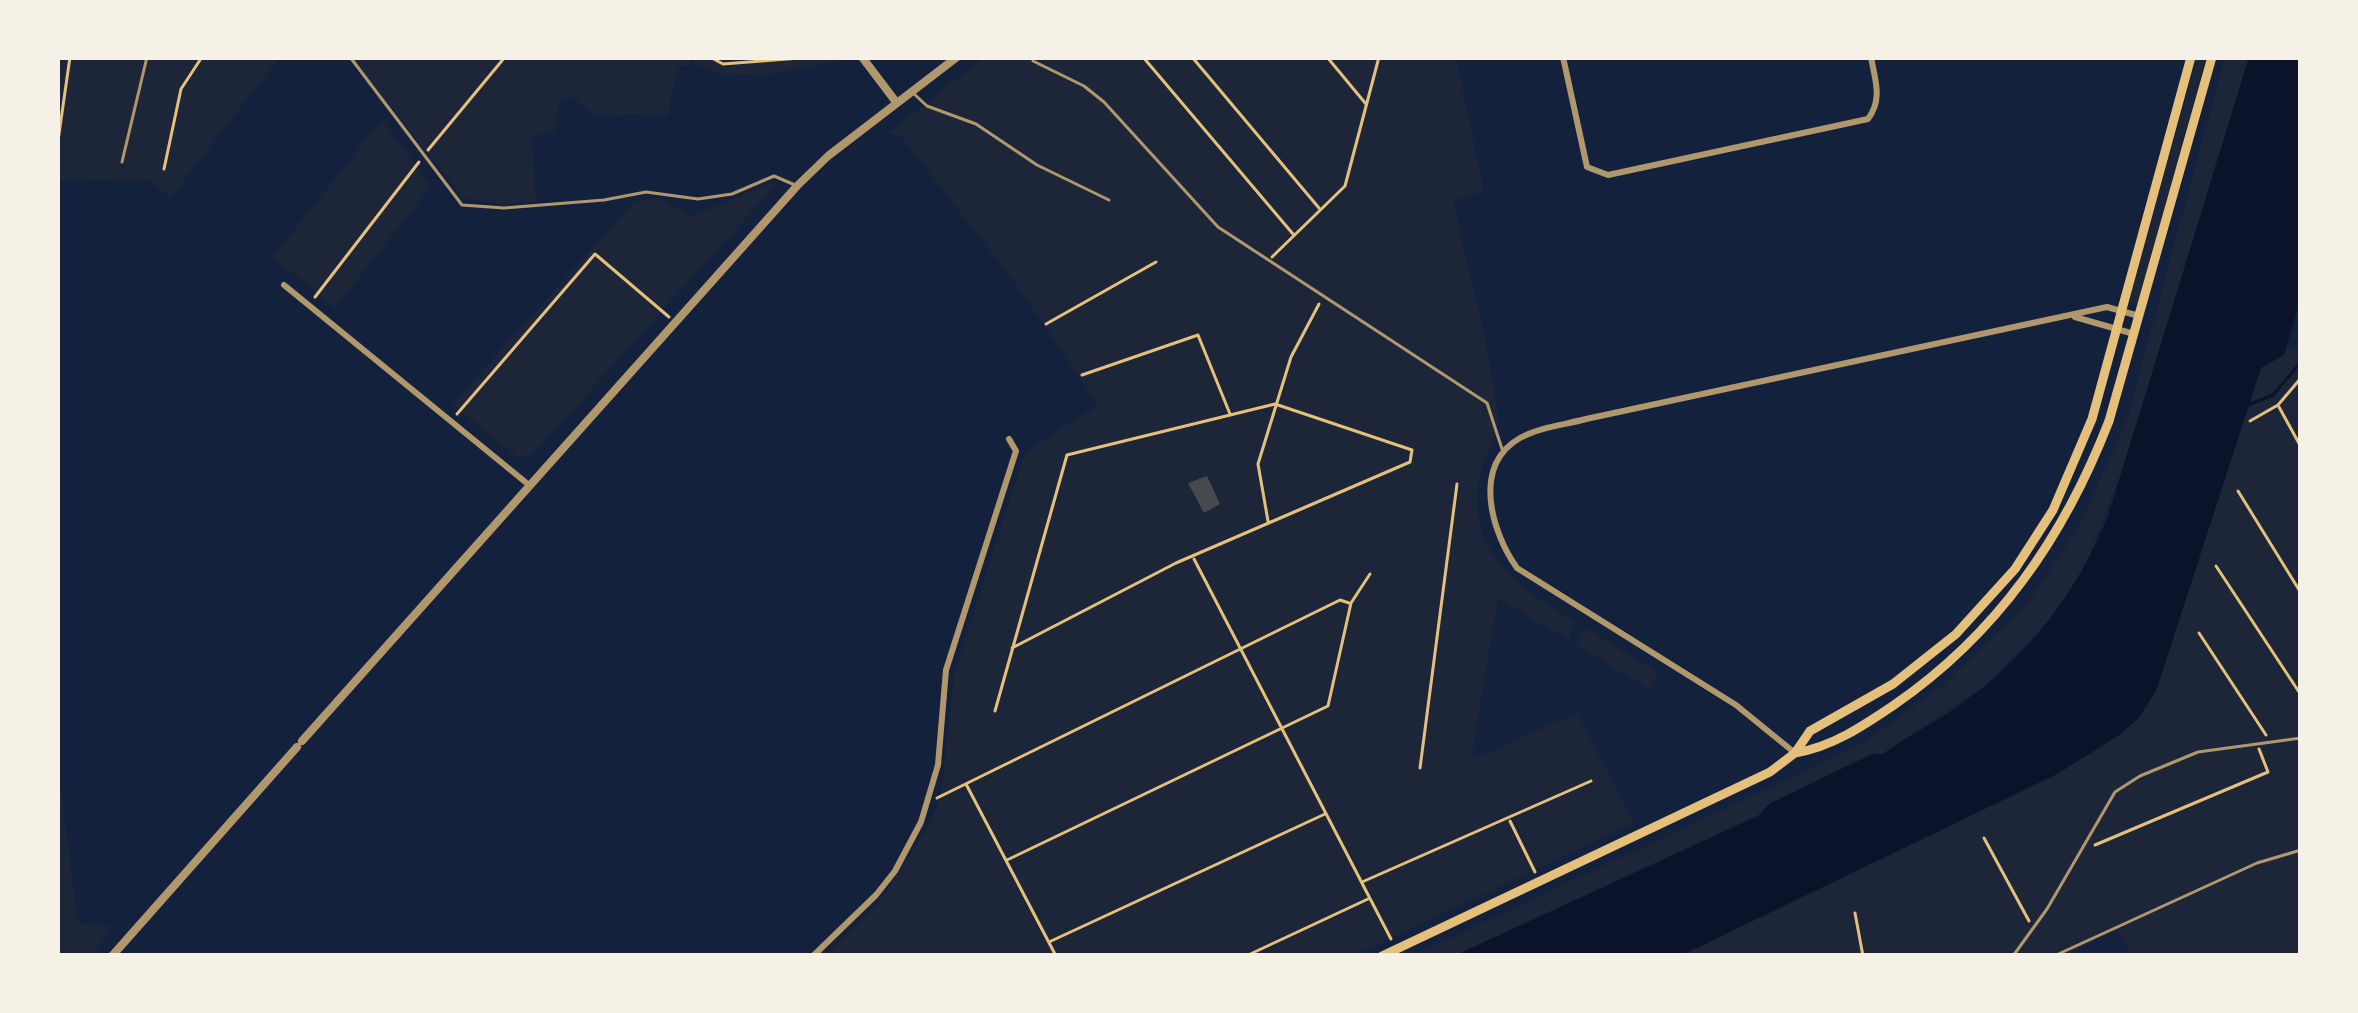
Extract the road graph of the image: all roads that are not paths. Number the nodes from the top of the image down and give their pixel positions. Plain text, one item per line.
1 (147, 57) edge
2 (350, 57) edge
3 (862, 57) edge
4 (957, 57) edge
5 (1563, 57) edge
6 (1871, 57) edge
7 (2191, 57) edge
8 (2212, 57) edge
9 (1033, 61) dead end
10 (911, 91) junction
11 (896, 102) junction
12 (122, 162) dead end
13 (796, 186) junction
14 (1109, 200) dead end
15 (284, 285) dead end
16 (2121, 311) junction
17 (2071, 316) junction
18 (2139, 316) junction
19 (2116, 328) junction
20 (2134, 334) junction
21 (1009, 439) dead end
22 (1503, 453) junction
23 (529, 485) junction
24 (1987, 603) junction
25 (1998, 614) junction
26 (2301, 738) edge
27 (1795, 753) junction
28 (2301, 850) edge
29 (112, 956) edge
30 (813, 956) edge
31 (1382, 956) edge
32 (2013, 956) edge
33 (2054, 956) edge

1 - 12 lane
2 - 13 lane
3 - 11 street
4 - 10 street
5 - 6 street
7 - 16 main road
8 - 18 main road
9 - 22 lane
10 - 11 street
10 - 14 lane
11 - 13 street
13 - 23 street
15 - 23 street
16 - 17 street
16 - 18 street
16 - 19 main road
17 - 19 street
17 - 22 street
18 - 20 main road
19 - 20 street
19 - 24 main road
20 - 25 main road
21 - 30 street
22 - 27 street
23 - 29 street
24 - 25 lane
24 - 27 main road
25 - 27 main road
26 - 32 lane
27 - 31 main road
28 - 33 lane

